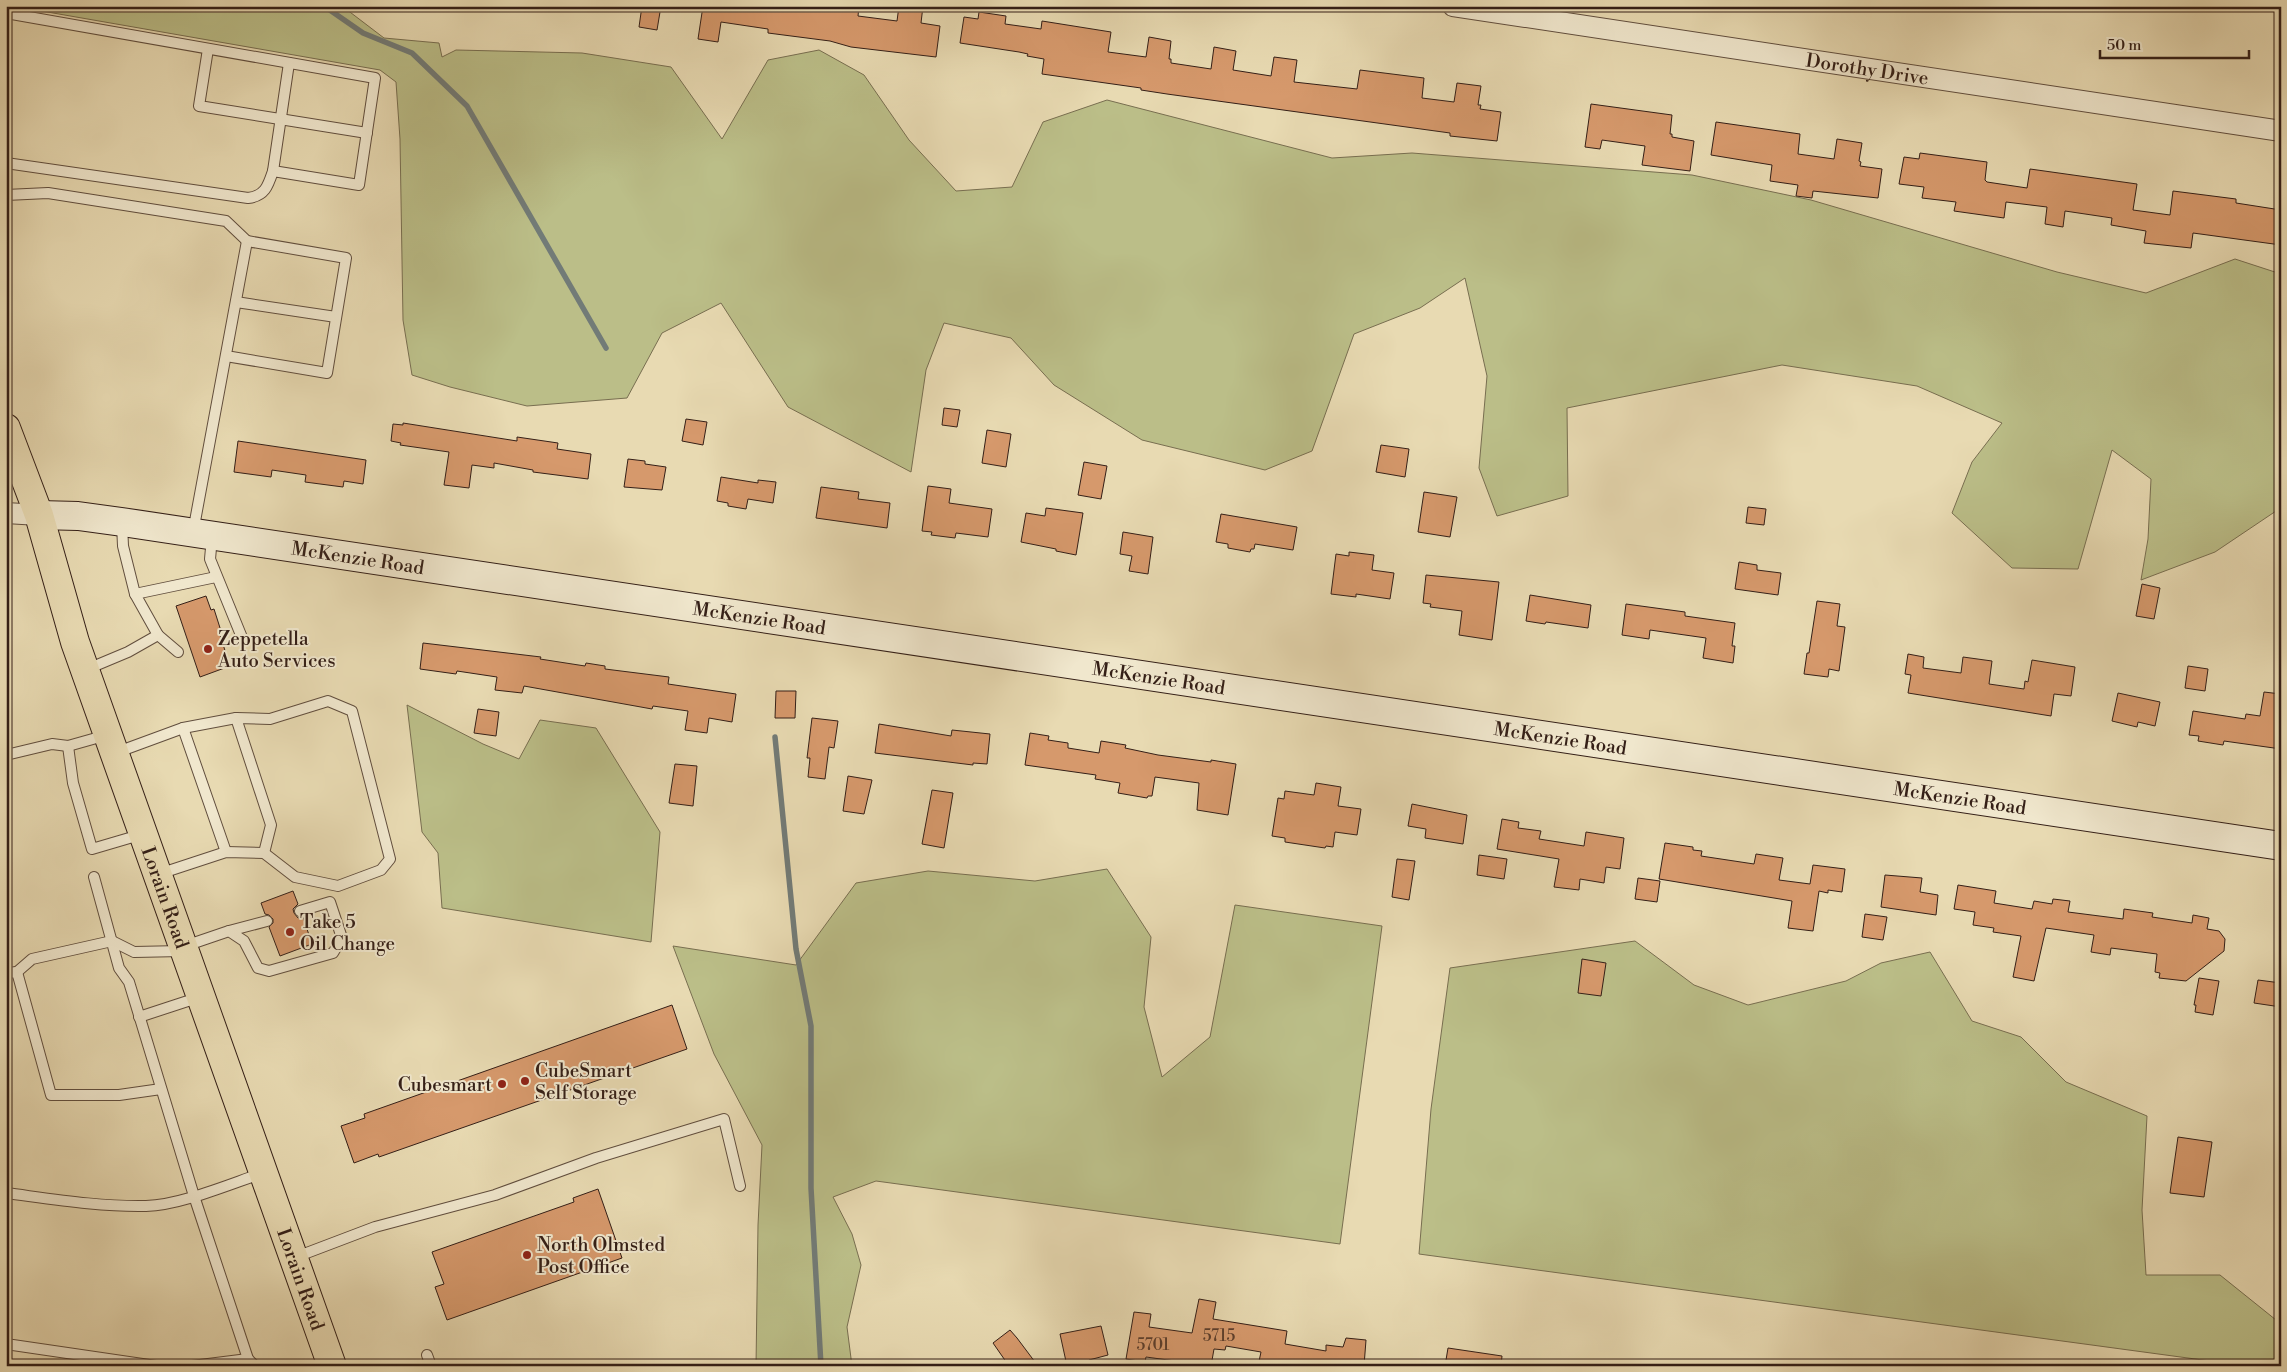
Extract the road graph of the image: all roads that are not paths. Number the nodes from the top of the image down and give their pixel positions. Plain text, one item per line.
1 (1454, 6) edge
2 (6, 14) edge
3 (1553, 14) edge
4 (208, 49) junction
5 (289, 63) junction
6 (280, 118) junction
7 (2281, 131) edge
8 (367, 133) junction
9 (6, 163) edge
10 (272, 170) junction
11 (6, 195) edge
12 (247, 241) junction
13 (236, 302) junction
14 (336, 317) junction
15 (226, 356) junction
16 (6, 428) edge
17 (6, 513) edge
18 (39, 515) junction
19 (122, 522) junction
20 (202, 534) junction
21 (216, 577) junction
22 (135, 594) junction
23 (158, 635) junction
24 (243, 640) dead end
25 (178, 652) dead end
26 (85, 670) junction
27 (236, 718) junction
28 (183, 728) junction
29 (112, 744) junction
30 (68, 746) junction
31 (6, 755) edge
32 (144, 834) junction
33 (2281, 846) edge
34 (226, 852) junction
35 (264, 853) junction
36 (158, 874) junction
37 (94, 877) dead end
38 (300, 911) dead end
39 (267, 921) dead end
40 (229, 931) junction
41 (112, 941) junction
42 (185, 949) junction
43 (17, 972) junction
44 (6, 973) edge
45 (202, 996) junction
46 (139, 1017) junction
47 (161, 1089) junction
48 (264, 1172) junction
49 (740, 1186) dead end
50 (6, 1193) edge
51 (194, 1196) junction
52 (295, 1258) junction
53 (6, 1344) edge
54 (427, 1355) dead end
55 (251, 1362) edge
56 (156, 1366) edge
57 (192, 1366) edge
58 (332, 1366) edge
59 (431, 1366) edge

1 - 3 street, Dorothy Drive
2 - 4 lane
3 - 7 street, Dorothy Drive
4 - 5 lane
4 - 6 lane
5 - 6 lane
5 - 8 lane
6 - 8 lane
6 - 10 lane
8 - 10 lane
9 - 10 lane
11 - 12 lane
12 - 13 lane
12 - 14 lane
13 - 14 lane
13 - 15 lane
14 - 15 lane
15 - 20 lane
16 - 18 main road, Lorain Road
17 - 18 street
18 - 19 street, McKenzie Road
18 - 26 main road, Lorain Road
19 - 20 street, McKenzie Road
19 - 22 lane
20 - 21 lane
20 - 33 street, McKenzie Road
21 - 22 lane
21 - 24 lane
22 - 23 lane
23 - 25 lane
23 - 26 lane
26 - 29 main road, Lorain Road
27 - 28 lane
27 - 35 lane
27 - 35 lane
28 - 29 lane
28 - 34 lane
29 - 30 lane
29 - 32 main road, Lorain Road
30 - 31 lane
30 - 32 lane
32 - 36 main road, Lorain Road
34 - 35 lane
34 - 36 lane
36 - 42 main road, Lorain Road
37 - 41 lane
38 - 40 lane
39 - 40 lane
40 - 42 lane
41 - 42 lane
41 - 43 lane
41 - 46 lane
42 - 45 main road, Lorain Road
43 - 44 lane
43 - 47 lane
45 - 46 lane
45 - 48 main road, Lorain Road
46 - 47 lane
47 - 51 lane
48 - 51 lane
48 - 52 main road, Lorain Road
49 - 52 lane
50 - 51 lane
51 - 55 lane
52 - 58 main road, Lorain Road
53 - 56 lane
54 - 59 lane
55 - 57 lane

